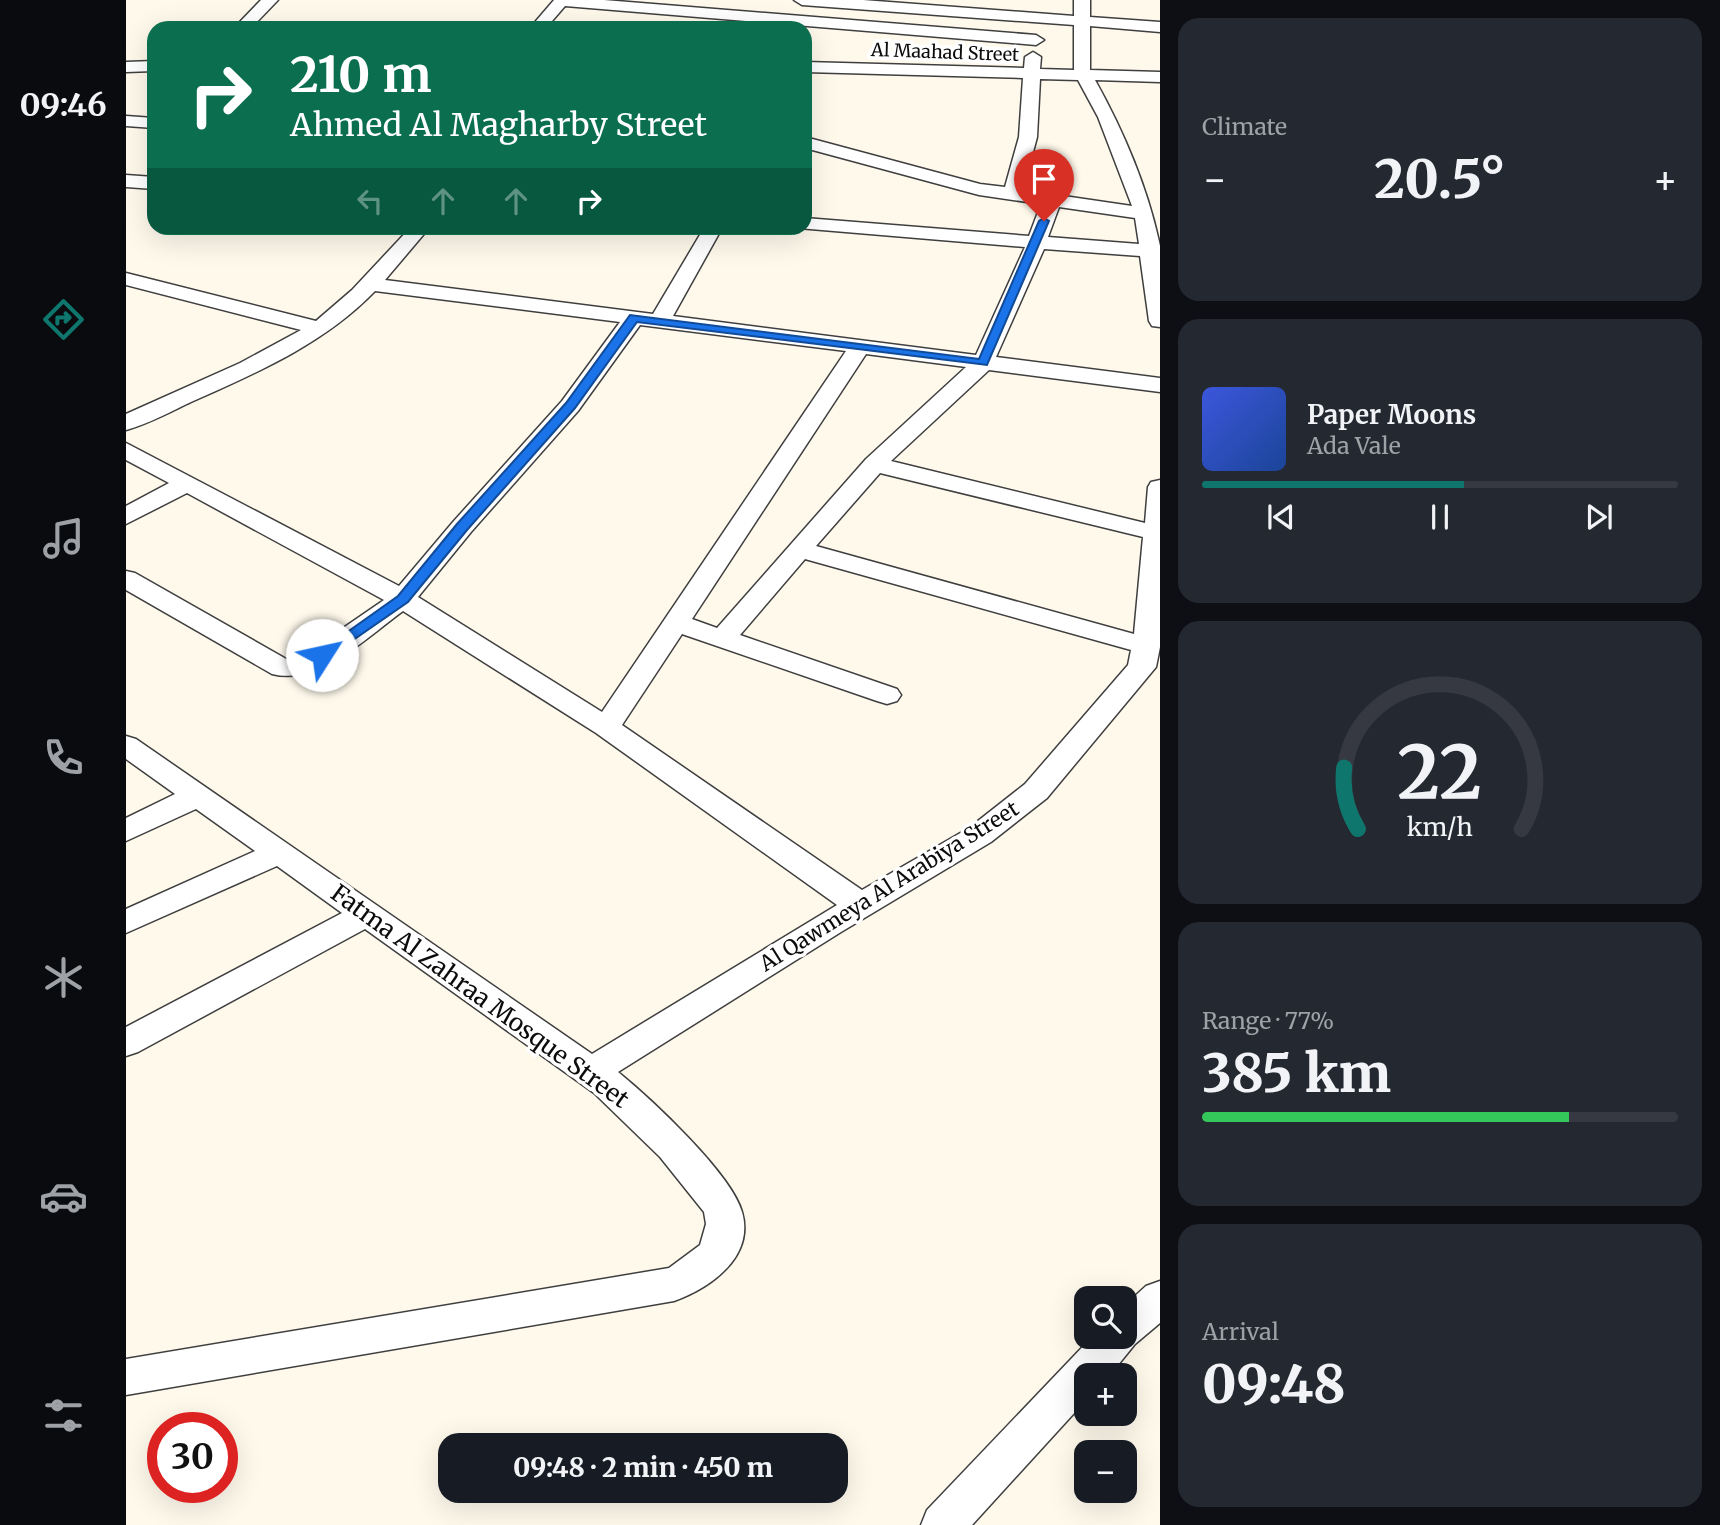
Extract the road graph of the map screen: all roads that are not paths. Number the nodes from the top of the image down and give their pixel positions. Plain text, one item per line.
1 (270, 0) edge
2 (802, 0) edge
3 (1071, 0) edge
4 (1082, 0) edge
5 (562, 1) edge
6 (910, 4) edge
7 (667, 5) edge
8 (1039, 18) junction
9 (250, 21) edge
10 (544, 21) edge
11 (657, 21) edge
12 (763, 21) edge
13 (789, 21) edge
14 (1081, 22) junction
15 (1160, 27) edge
16 (812, 31) edge
17 (1035, 40) junction
18 (894, 49) junction
19 (812, 65) edge
20 (128, 67) edge
21 (147, 68) edge
22 (1030, 74) junction
23 (1084, 76) junction
24 (1160, 77) edge
25 (126, 121) edge
26 (147, 122) edge
27 (812, 144) edge
28 (126, 181) edge
29 (147, 182) edge
30 (1012, 195) junction
31 (1052, 200) junction
32 (1144, 214) junction
33 (812, 225) edge
34 (414, 235) edge
35 (709, 235) edge
36 (1036, 244) junction
37 (1155, 252) edge
38 (126, 279) edge
39 (370, 284) junction
40 (634, 318) junction
41 (660, 321) junction
42 (1160, 321) edge
43 (318, 328) junction
44 (860, 347) junction
45 (983, 363) junction
46 (1160, 385) edge
47 (126, 424) edge
48 (126, 450) edge
49 (874, 464) junction
50 (187, 483) junction
51 (1160, 487) edge
52 (126, 516) edge
53 (1156, 533) junction
54 (801, 550) junction
55 (126, 579) edge
56 (403, 599) junction
57 (677, 623) junction
58 (723, 638) junction
59 (1147, 646) junction
60 (887, 695) dead end
61 (606, 727) junction
62 (126, 745) edge
63 (198, 796) junction
64 (126, 831) edge
65 (279, 853) junction
66 (860, 905) junction
67 (366, 914) junction
68 (126, 922) edge
69 (126, 1043) edge
70 (591, 1072) junction
71 (1160, 1298) edge
72 (1137, 1319) edge
73 (1107, 1349) edge
74 (126, 1377) edge
75 (943, 1525) edge

1 - 9 street
2 - 6 street
2 - 13 street
3 - 4 street
4 - 14 street
5 - 7 street
5 - 10 street
6 - 8 street
6 - 18 street
7 - 11 street
7 - 12 street
8 - 14 street
8 - 17 street
14 - 15 street
14 - 23 street
16 - 18 street
17 - 18 street
17 - 22 street
18 - 19 street, Al Maahad Street
18 - 22 street, Al Maahad Street
20 - 21 street
22 - 23 street, Al Maahad Street
22 - 30 street
23 - 24 street, Al Maahad Street
23 - 32 street
25 - 26 street
27 - 30 street
28 - 29 street
30 - 31 street
31 - 32 street
31 - 36 street
32 - 37 street
33 - 36 street
34 - 39 street
35 - 41 street
36 - 37 street
36 - 45 street
37 - 42 street
38 - 43 street
39 - 40 street
39 - 43 street
40 - 41 street
40 - 56 street
41 - 44 street
43 - 47 street
44 - 45 street
44 - 57 street
45 - 46 street
45 - 49 street
48 - 50 street
49 - 53 street
49 - 54 street
50 - 52 street
50 - 56 street
51 - 53 street, Al Qawmeya Al Arabiya Street
53 - 59 street, Al Qawmeya Al Arabiya Street
54 - 58 street
54 - 59 street
55 - 56 street
56 - 61 street
57 - 58 street
57 - 61 street
58 - 60 street
59 - 66 street, Al Qawmeya Al Arabiya Street
61 - 66 street
62 - 63 street, Fatma Al Zahraa Mosque Street
63 - 64 street
63 - 65 street, Fatma Al Zahraa Mosque Street
65 - 67 street, Fatma Al Zahraa Mosque Street
65 - 68 street
66 - 70 street, Al Qawmeya Al Arabiya Street
67 - 69 street
67 - 70 street, Fatma Al Zahraa Mosque Street
70 - 74 street, Fatma Al Zahraa Mosque Street
71 - 72 street
73 - 75 street

